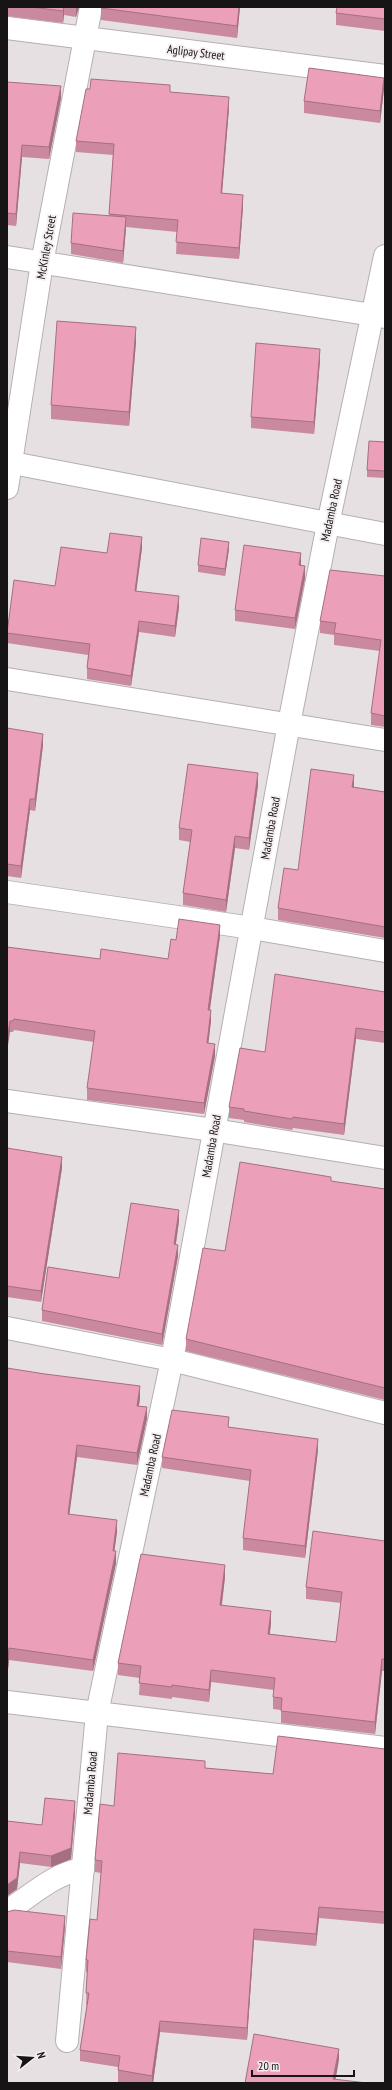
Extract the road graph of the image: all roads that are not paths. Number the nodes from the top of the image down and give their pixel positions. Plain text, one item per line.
1 (91, 7) edge
2 (7, 28) edge
3 (86, 38) junction
4 (385, 76) edge
5 (385, 256) edge
6 (7, 257) edge
7 (42, 263) junction
8 (378, 316) edge
9 (9, 462) edge
10 (7, 488) edge
11 (328, 524) junction
12 (385, 534) edge
13 (7, 679) edge
14 (289, 724) junction
15 (385, 740) edge
16 (7, 892) edge
17 (252, 928) junction
18 (385, 951) edge
19 (7, 1101) edge
20 (213, 1130) junction
21 (385, 1158) edge
22 (7, 1328) edge
23 (172, 1360) junction
24 (385, 1413) edge
25 (7, 1702) edge
26 (97, 1713) junction
27 (385, 1748) edge
28 (83, 1869) junction
29 (7, 1910) edge
30 (67, 2041) dead end

1 - 3 street, McKinley Street
2 - 3 street, Aglipay Street
3 - 4 street, Aglipay Street
3 - 7 street, McKinley Street
5 - 8 street, Madamba Road
6 - 7 street
7 - 8 street
7 - 9 street, McKinley Street
8 - 11 street, Madamba Road
9 - 10 street, McKinley Street
9 - 11 street
11 - 12 street
11 - 14 street, Madamba Road
13 - 14 street
14 - 15 street
14 - 17 street, Madamba Road
16 - 17 street
17 - 18 street
17 - 20 street, Madamba Road
19 - 20 street
20 - 21 street
20 - 23 street, Madamba Road
22 - 23 street
23 - 24 street
23 - 26 street, Madamba Road
25 - 26 street
26 - 27 street
26 - 28 street, Madamba Road
28 - 29 street
28 - 30 street, Madamba Road

